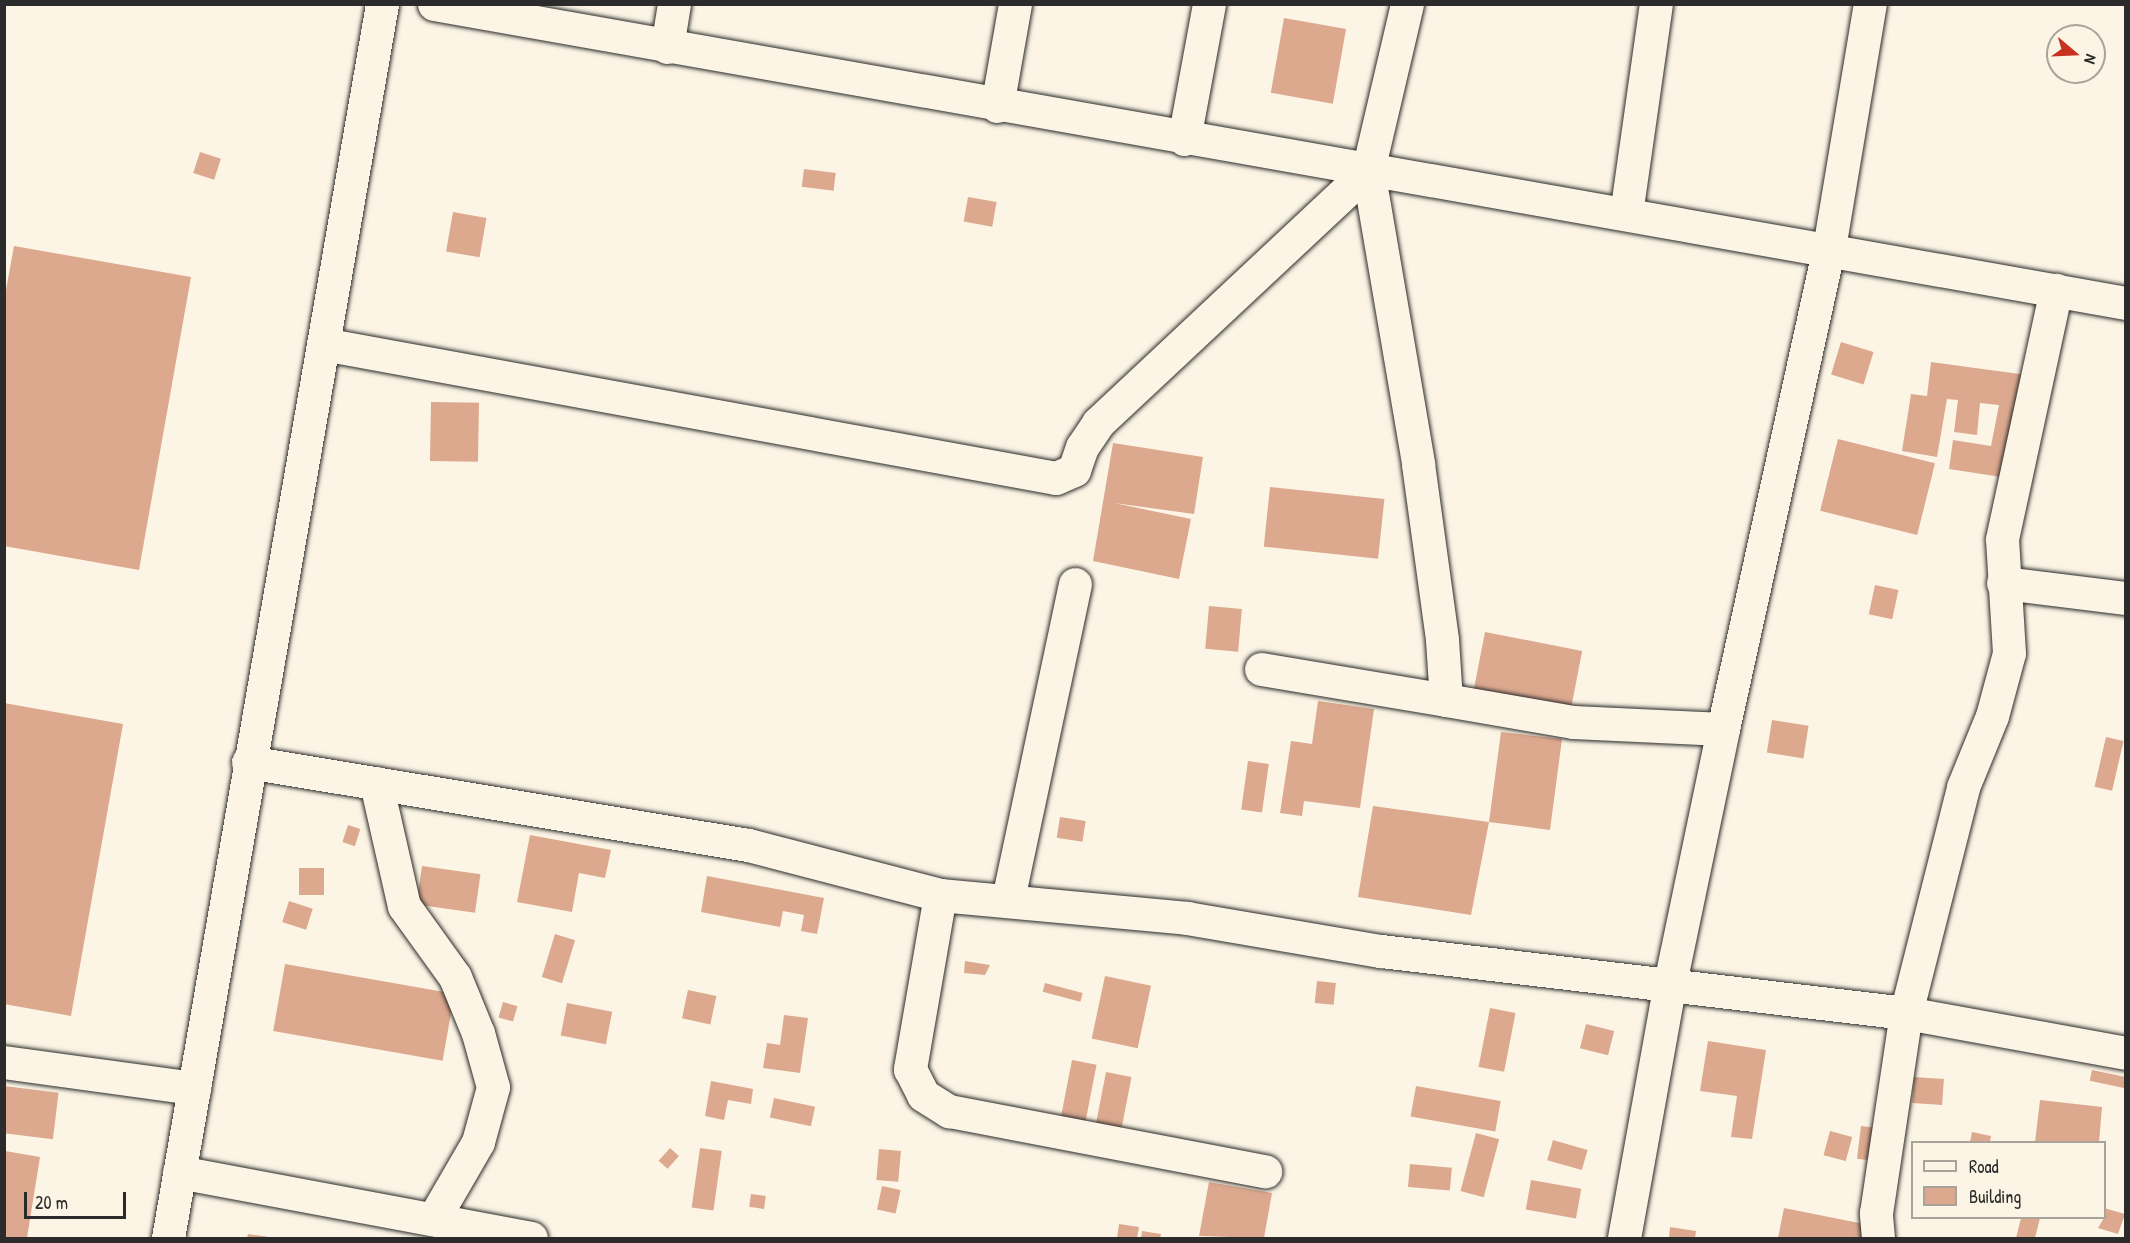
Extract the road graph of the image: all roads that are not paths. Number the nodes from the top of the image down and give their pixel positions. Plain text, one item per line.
1 (382, 4) edge
2 (434, 4) edge
3 (674, 4) edge
4 (1015, 4) edge
5 (1209, 4) edge
6 (1407, 4) edge
7 (1656, 4) edge
8 (1870, 4) edge
9 (667, 47) junction
10 (997, 106) junction
11 (1184, 139) junction
12 (1368, 170) junction
13 (1626, 214) junction
14 (1829, 249) junction
15 (2056, 290) junction
16 (2126, 303) edge
17 (323, 344) junction
18 (2003, 583) junction
19 (1075, 584) dead end
20 (2126, 598) edge
21 (1261, 669) dead end
22 (1446, 700) junction
23 (1723, 729) junction
24 (248, 762) junction
25 (376, 783) junction
26 (940, 894) junction
27 (1008, 899) junction
28 (1670, 983) junction
29 (1906, 1013) junction
30 (2126, 1053) edge
31 (4, 1062) edge
32 (194, 1088) junction
33 (1265, 1171) dead end
34 (179, 1172) junction
35 (434, 1218) junction
36 (168, 1239) edge
37 (531, 1239) edge
38 (1624, 1239) edge
39 (1878, 1239) edge

1 - 17 street
2 - 9 street
3 - 9 street
4 - 10 street
5 - 11 street
6 - 12 street
7 - 13 street
8 - 14 street
9 - 10 street
10 - 11 street
11 - 12 street
12 - 13 street
12 - 17 street
12 - 22 street
13 - 14 street
14 - 15 street
14 - 23 street
15 - 16 street
15 - 18 street
17 - 24 street
18 - 20 street
18 - 29 street
19 - 27 street
21 - 22 street
22 - 23 street
23 - 28 street
24 - 25 street
24 - 32 street
25 - 26 street
25 - 35 street
26 - 27 street
26 - 33 street
27 - 28 street
28 - 29 street
28 - 38 street
29 - 30 street
29 - 39 street
31 - 32 street
32 - 34 street
34 - 35 street
34 - 36 street
35 - 37 street

